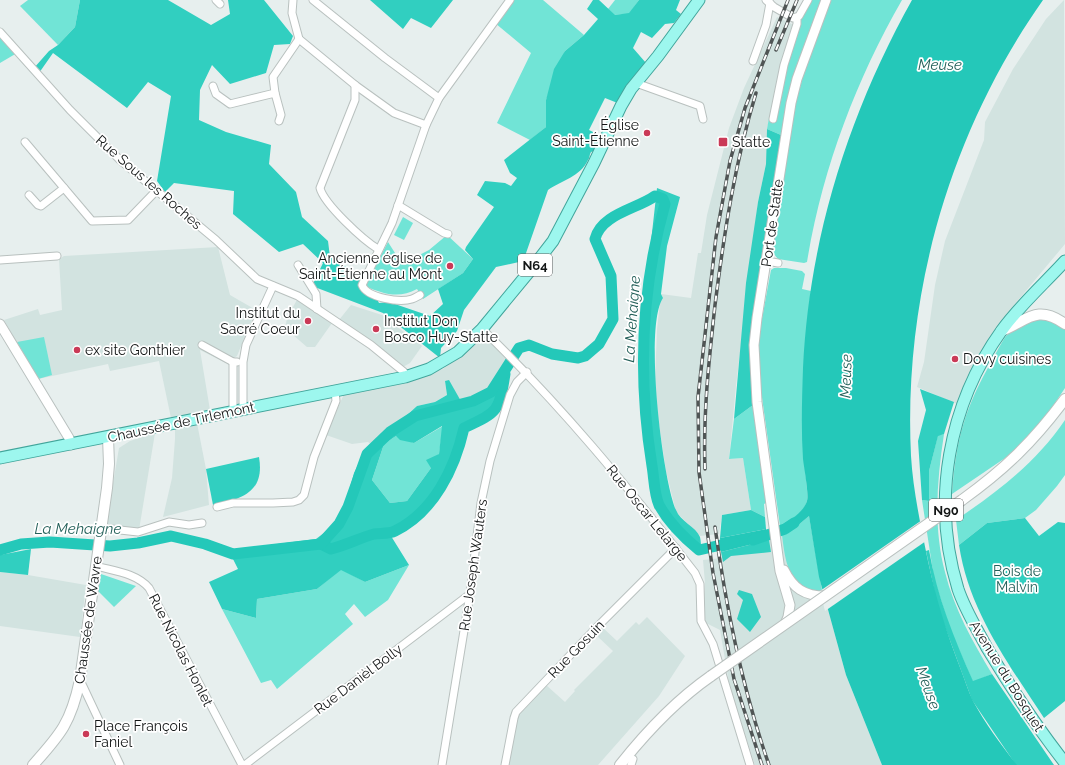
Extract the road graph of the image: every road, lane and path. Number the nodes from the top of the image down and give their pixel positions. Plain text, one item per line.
1 (293, 0) edge
2 (313, 0) edge
3 (510, 0) edge
4 (700, 0) edge
5 (808, 0) edge
6 (826, 0) edge
7 (768, 2) edge
8 (797, 18) junction
9 (0, 32) edge
10 (299, 39) junction
11 (753, 61) dead end
12 (636, 83) junction
13 (355, 85) junction
14 (213, 86) dead end
15 (275, 93) junction
16 (370, 96) junction
17 (439, 98) junction
18 (355, 100) junction
19 (703, 119) dead end
20 (773, 119) dead end
21 (279, 121) dead end
22 (426, 125) junction
23 (25, 142) dead end
24 (64, 188) junction
25 (156, 191) junction
26 (29, 195) dead end
27 (398, 205) junction
28 (448, 234) dead end
29 (378, 249) junction
30 (57, 256) dead end
31 (0, 260) edge
32 (767, 261) junction
33 (1065, 261) edge
34 (778, 263) dead end
35 (298, 265) dead end
36 (273, 286) junction
37 (420, 295) dead end
38 (317, 309) junction
39 (0, 324) edge
40 (1065, 324) edge
41 (482, 329) junction
42 (1001, 331) junction
43 (202, 345) dead end
44 (233, 362) junction
45 (243, 362) junction
46 (527, 372) junction
47 (405, 377) junction
48 (335, 391) junction
49 (1065, 399) edge
50 (1065, 409) edge
51 (238, 410) junction
52 (108, 437) junction
53 (71, 445) junction
54 (0, 458) edge
55 (963, 503) junction
56 (217, 507) dead end
57 (202, 523) dead end
58 (102, 528) junction
59 (676, 548) junction
60 (780, 562) junction
61 (96, 566) junction
62 (470, 594) junction
63 (805, 594) junction
64 (825, 596) junction
65 (806, 613) junction
66 (785, 624) junction
67 (713, 678) junction
68 (80, 680) junction
69 (631, 763) edge
70 (243, 764) edge
71 (1065, 764) edge
72 (33, 765) edge
73 (120, 765) edge
74 (442, 765) edge
75 (505, 765) edge
76 (620, 765) edge
77 (750, 765) edge

1 - 10 street
2 - 17 street
3 - 17 street
4 - 12 main road, N64
5 - 8 street
6 - 32 street, Port de Statte
7 - 8 street
7 - 11 street
8 - 20 street
9 - 25 street, Rue Sous les Roches
10 - 13 street
10 - 15 street
12 - 19 street
12 - 41 main road, N64
13 - 16 street
13 - 18 street
14 - 15 street
15 - 21 street
16 - 18 street
16 - 22 street
17 - 22 street
18 - 29 street
22 - 27 street
23 - 24 street
24 - 25 street
24 - 26 street
25 - 36 street, Rue Sous les Roches
27 - 28 street
27 - 29 street
29 - 37 street
30 - 31 street
32 - 34 street
32 - 60 street, Port de Statte
33 - 42 main road, Avenue du Bosquet / N90
35 - 38 street
36 - 38 street, Rue Sous les Roches
36 - 45 street
38 - 47 street, Rue Sous les Roches
39 - 53 street
40 - 42 main road
41 - 46 street, Rue Oscar Lelarge
41 - 47 main road, Chaussée de Tirlemont / N64
42 - 71 main road, Avenue du Bosquet / N90
43 - 44 street
44 - 45 street
44 - 51 street
45 - 51 street
46 - 59 street, Rue Oscar Lelarge
46 - 62 street, Rue Joseph Wauters
47 - 48 main road, Chaussée de Tirlemont
48 - 51 main road, Chaussée de Tirlemont
48 - 56 street
49 - 55 main road
50 - 55 main road
51 - 52 main road, Chaussée de Tirlemont
52 - 53 main road, Chaussée de Tirlemont
52 - 58 main road, Chaussée de Wavre
53 - 54 main road, Chaussée de Tirlemont
55 - 64 main road, bridge
55 - 65 main road
57 - 58 street
58 - 61 main road, Chaussée de Wavre
59 - 75 street, Rue Gosuin
59 - 77 street, Rue Oscar Lelarge
60 - 63 street
60 - 66 street, Port de Statte
61 - 68 main road, Chaussée de Wavre
61 - 70 street, Rue Nicolas Honlet
62 - 70 street, Rue Danièl Bolly
62 - 74 street, Rue Joseph Wauters
63 - 64 street
63 - 65 street
64 - 65 main road, bridge
65 - 66 main road, bridge
65 - 67 main road
66 - 67 main road, bridge
67 - 69 main road
67 - 76 main road
68 - 72 main road, Chaussée de Wavre
68 - 73 street

